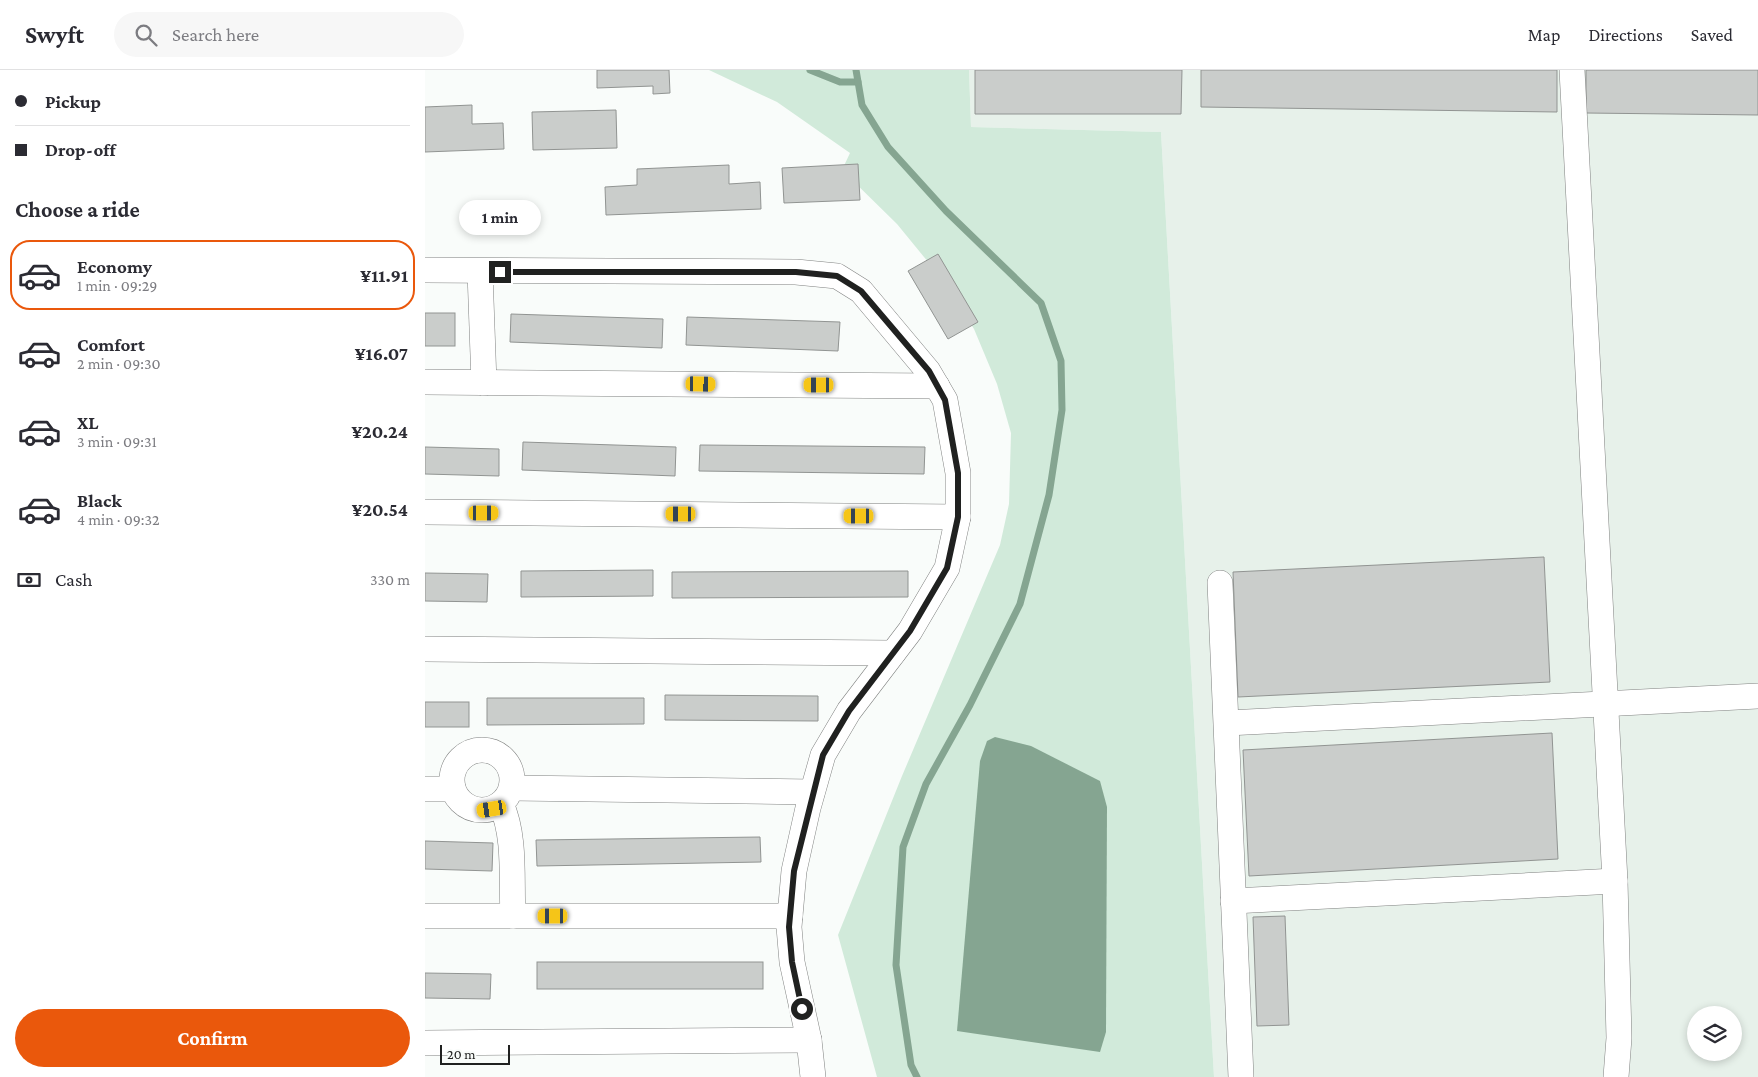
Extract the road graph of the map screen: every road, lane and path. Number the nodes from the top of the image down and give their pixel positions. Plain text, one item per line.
1 (1572, 70) edge
2 (425, 270) edge
3 (480, 272) junction
4 (425, 382) edge
5 (484, 383) junction
6 (937, 386) junction
7 (425, 512) edge
8 (958, 517) junction
9 (1220, 583) dead end
10 (425, 649) edge
11 (893, 653) junction
12 (1758, 696) edge
13 (1606, 704) junction
14 (1227, 723) junction
15 (425, 789) edge
16 (453, 789) junction
17 (812, 792) junction
18 (506, 796) junction
19 (1615, 881) junction
20 (1233, 901) junction
21 (425, 916) edge
22 (513, 916) junction
23 (790, 916) junction
24 (809, 1040) junction
25 (425, 1043) edge
26 (813, 1077) edge
27 (1241, 1077) edge
28 (1616, 1077) edge

1 - 13 lane
2 - 3 lane
3 - 5 lane
3 - 6 lane
4 - 5 lane
5 - 6 lane
6 - 8 lane
7 - 8 lane
8 - 11 lane
9 - 14 lane
10 - 11 lane
11 - 17 lane
12 - 13 lane
13 - 14 lane
13 - 19 lane
14 - 20 lane
15 - 16 lane
16 - 18 lane
16 - 18 lane
17 - 18 lane
17 - 23 lane
18 - 22 lane
19 - 20 lane
19 - 28 lane
20 - 27 lane
21 - 22 lane
22 - 23 lane
23 - 24 lane
24 - 25 lane
24 - 26 lane

